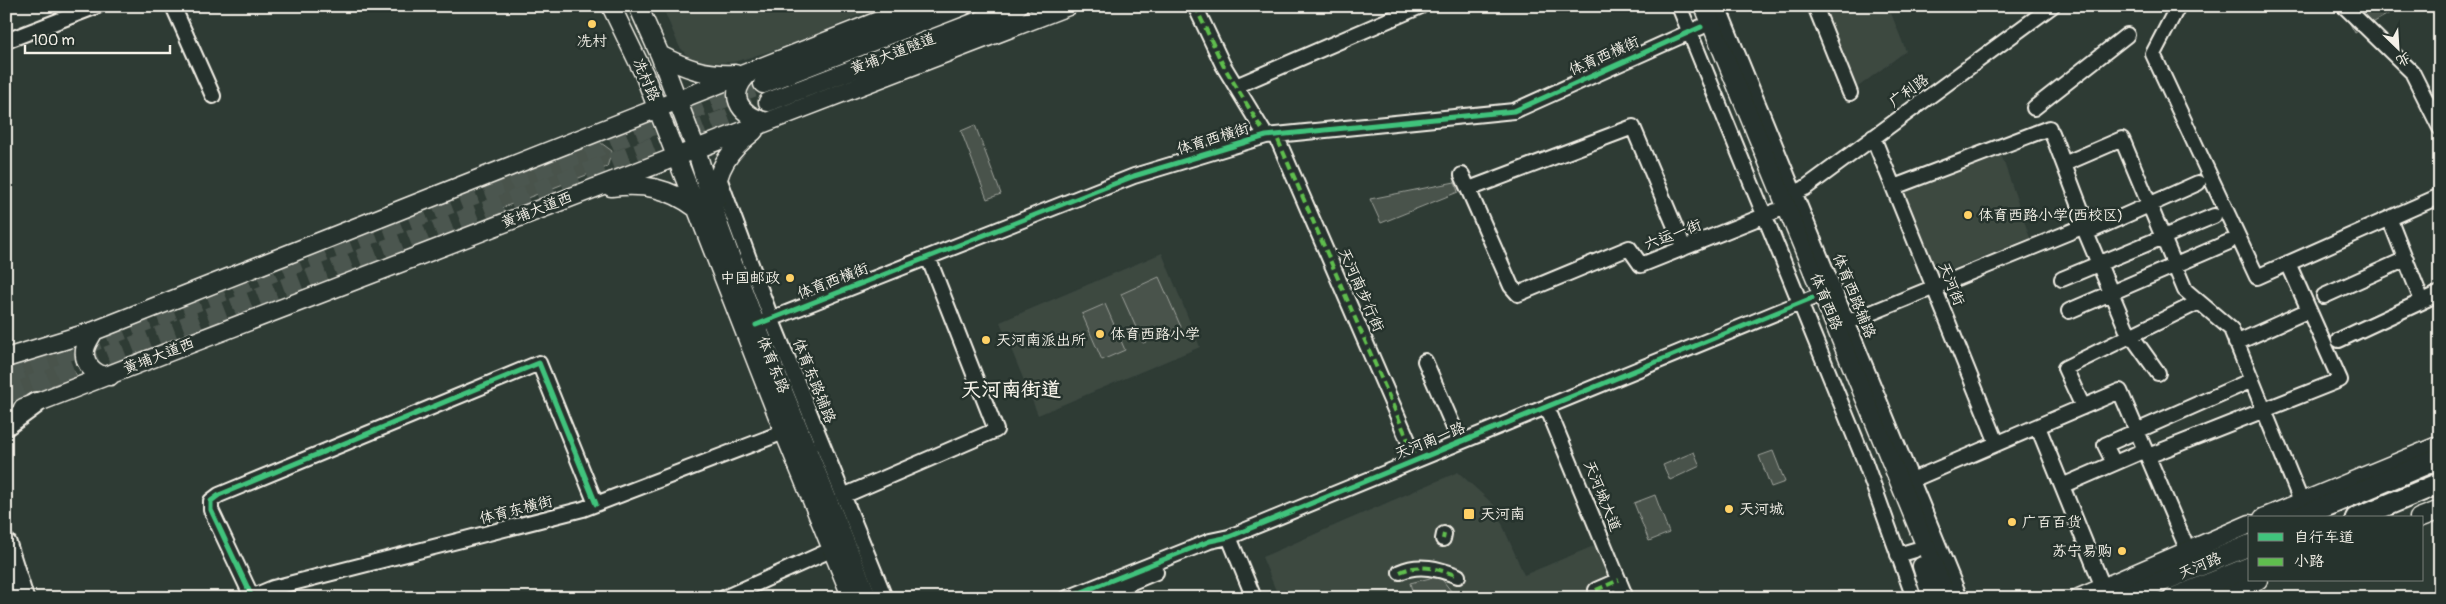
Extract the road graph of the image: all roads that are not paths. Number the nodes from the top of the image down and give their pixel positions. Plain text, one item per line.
1 (97, 6) edge
2 (173, 6) edge
3 (611, 6) edge
4 (638, 6) edge
5 (916, 6) edge
6 (963, 6) edge
7 (1018, 6) edge
8 (1068, 6) edge
9 (1195, 6) edge
10 (1421, 6) edge
11 (1679, 6) edge
12 (1692, 6) edge
13 (1704, 6) edge
14 (1718, 6) edge
15 (1815, 6) edge
16 (2052, 6) edge
17 (2178, 6) edge
18 (2344, 6) edge
19 (1695, 29) junction
20 (2127, 34) dead end
21 (6, 40) edge
22 (660, 55) junction
23 (756, 78) junction
24 (1236, 86) junction
25 (1850, 93) dead end
26 (213, 96) dead end
27 (677, 101) junction
28 (768, 102) tunnel mouth
29 (658, 108) junction
30 (2034, 108) dead end
31 (1757, 117) junction
32 (766, 122) junction
33 (2440, 128) edge
34 (1262, 131) dead end
35 (1873, 137) junction
36 (1278, 140) dead end
37 (696, 148) junction
38 (676, 156) junction
39 (2064, 164) junction
40 (718, 174) junction
41 (1462, 175) dead end
42 (2198, 183) dead end
43 (1894, 187) junction
44 (1468, 189) junction
45 (586, 191) junction
46 (2440, 196) edge
47 (2440, 204) edge
48 (1780, 205) junction
49 (696, 208) junction
50 (2214, 216) dead end
51 (2392, 225) junction
52 (720, 229) junction
53 (2229, 242) dead end
54 (1684, 248) junction
55 (928, 257) junction
56 (2406, 259) junction
57 (2288, 263) junction
58 (2307, 264) dead end
59 (2062, 279) dead end
60 (1935, 286) junction
61 (2440, 293) edge
62 (2324, 296) dead end
63 (1806, 300) junction
64 (2422, 301) junction
65 (2199, 302) junction
66 (2309, 310) junction
67 (2069, 311) dead end
68 (764, 322) junction
69 (1842, 325) junction
70 (94, 331) junction
71 (2339, 340) dead end
72 (2236, 343) junction
73 (6, 358) edge
74 (1425, 361) dead end
75 (2158, 373) dead end
76 (110, 376) junction
77 (2252, 380) junction
78 (36, 403) junction
79 (1547, 407) junction
80 (2084, 407) junction
81 (6, 414) edge
82 (6, 425) edge
83 (2038, 427) junction
84 (2137, 431) junction
85 (784, 432) junction
86 (1460, 442) junction
87 (1997, 443) junction
88 (2440, 445) edge
89 (2146, 453) junction
90 (1414, 454) dead end
91 (2440, 458) edge
92 (2114, 463) junction
93 (2440, 471) edge
94 (1912, 480) junction
95 (2440, 483) edge
96 (2062, 486) junction
97 (2440, 495) edge
98 (843, 496) junction
99 (596, 504) junction
100 (2440, 510) edge
101 (2307, 512) edge
102 (2278, 516) edge
103 (2361, 516) edge
104 (2388, 516) edge
105 (2424, 516) edge
106 (2248, 525) edge
107 (1228, 537) junction
108 (6, 544) edge
109 (2248, 546) edge
110 (833, 549) junction
111 (2188, 551) junction
112 (1907, 553) junction
113 (2248, 568) edge
114 (1400, 572) dead end
115 (1458, 576) dead end
116 (1619, 580) junction
117 (2253, 582) edge
118 (2103, 588) junction
119 (1596, 590) dead end
120 (250, 597) edge
121 (23, 598) edge
122 (724, 598) edge
123 (852, 598) edge
124 (868, 598) edge
125 (885, 598) edge
126 (1067, 598) edge
127 (1094, 598) edge
128 (1254, 598) edge
129 (1626, 598) edge
130 (1914, 598) edge
131 (1932, 598) edge
132 (1947, 598) edge
133 (1960, 598) edge
134 (2079, 598) edge
135 (2121, 598) edge
136 (2174, 598) edge
137 (2215, 598) edge

1 - 21 street
2 - 26 street
3 - 29 main road, 冼村路
4 - 22 main road, 冼村路
5 - 23 main road
6 - 23 main road, 黄埔大道隧道
7 - 28 main road, 黄埔大道隧道
8 - 32 main road, 黄埔大道西
9 - 24 street
10 - 24 street
11 - 19 street
12 - 19 main road, 体育西路
13 - 31 main road, 体育西路
14 - 31 street
15 - 25 street
16 - 35 street, 广利路
17 - 57 street
18 - 33 street
19 - 48 main road, 体育西路
19 - 55 street, 体育西横街
20 - 30 street
22 - 23 main road
22 - 27 main road, 冼村路
23 - 27 main road
23 - 32 main road
24 - 34 street
27 - 29 main road
27 - 37 main road, 体育东路
29 - 38 main road, 冼村路
29 - 70 main road
31 - 48 main road, 体育西路
32 - 37 main road, 黄埔大道西
32 - 40 main road
35 - 43 street, 天河街
35 - 48 street, 广利路
36 - 90 street, 天河南步行街
37 - 38 main road, 黄埔大道西
37 - 52 main road, 体育东路
38 - 45 main road, 黄埔大道西
38 - 49 main road, 体育东路
39 - 43 street
39 - 60 street
39 - 65 street
40 - 52 main road
40 - 68 street, 体育东路辅路
41 - 44 street
42 - 75 street
43 - 60 street, 天河街
44 - 54 street, 六运一街
44 - 54 street
45 - 49 main road
45 - 76 main road, 黄埔大道西
46 - 57 street
47 - 51 street
48 - 54 street, 六运一街
48 - 63 main road, 体育西路
48 - 69 main road, 体育西路
49 - 85 main road, 体育东路
50 - 59 street
51 - 56 street
51 - 58 street
52 - 68 main road, 体育东路
53 - 67 street
55 - 68 street, 体育西横街
55 - 98 street
56 - 62 street
56 - 64 street
57 - 66 street
60 - 69 street
60 - 87 street, 天河街
61 - 64 street
63 - 79 street, 天河南一路
63 - 112 main road, 体育西路
64 - 71 street
65 - 72 street
65 - 80 street
66 - 72 street
66 - 89 street
68 - 98 street, 体育东路辅路
68 - 124 main road, 体育东路
69 - 94 street, 体育西路辅路
69 - 132 main road, 体育西路
70 - 73 main road
70 - 76 main road
72 - 77 street
74 - 86 street
76 - 78 main road, 黄埔大道西
77 - 84 street
77 - 101 street
78 - 81 main road, 黄埔大道西
78 - 82 highway
79 - 86 street, 天河南一路
79 - 116 street, 天河城大道
80 - 83 street
80 - 84 street
83 - 87 street
83 - 96 street
84 - 89 street
84 - 92 street
85 - 99 street, 体育东横街
85 - 110 main road, 体育东路
86 - 107 street, 天河南一路
87 - 94 street
88 - 101 main road
89 - 92 street
89 - 111 street
91 - 101 highway
92 - 96 street
93 - 101 highway
94 - 133 street, 体育西路辅路
95 - 103 highway
96 - 118 street
97 - 104 highway
98 - 125 street, 体育东路辅路
99 - 120 street, 体育东横街
99 - 120 street
100 - 105 main road
101 - 102 main road
106 - 111 main road
107 - 126 street, 天河南一路
107 - 127 street
107 - 128 street
108 - 121 highway
109 - 135 highway, 天河路
110 - 122 street
110 - 123 main road, 体育东路
111 - 118 main road
112 - 130 street
112 - 131 main road, 体育西路
113 - 136 highway, 天河路
114 - 115 street
116 - 119 street
116 - 129 street, 天河城大道
117 - 137 main road
118 - 134 main road

